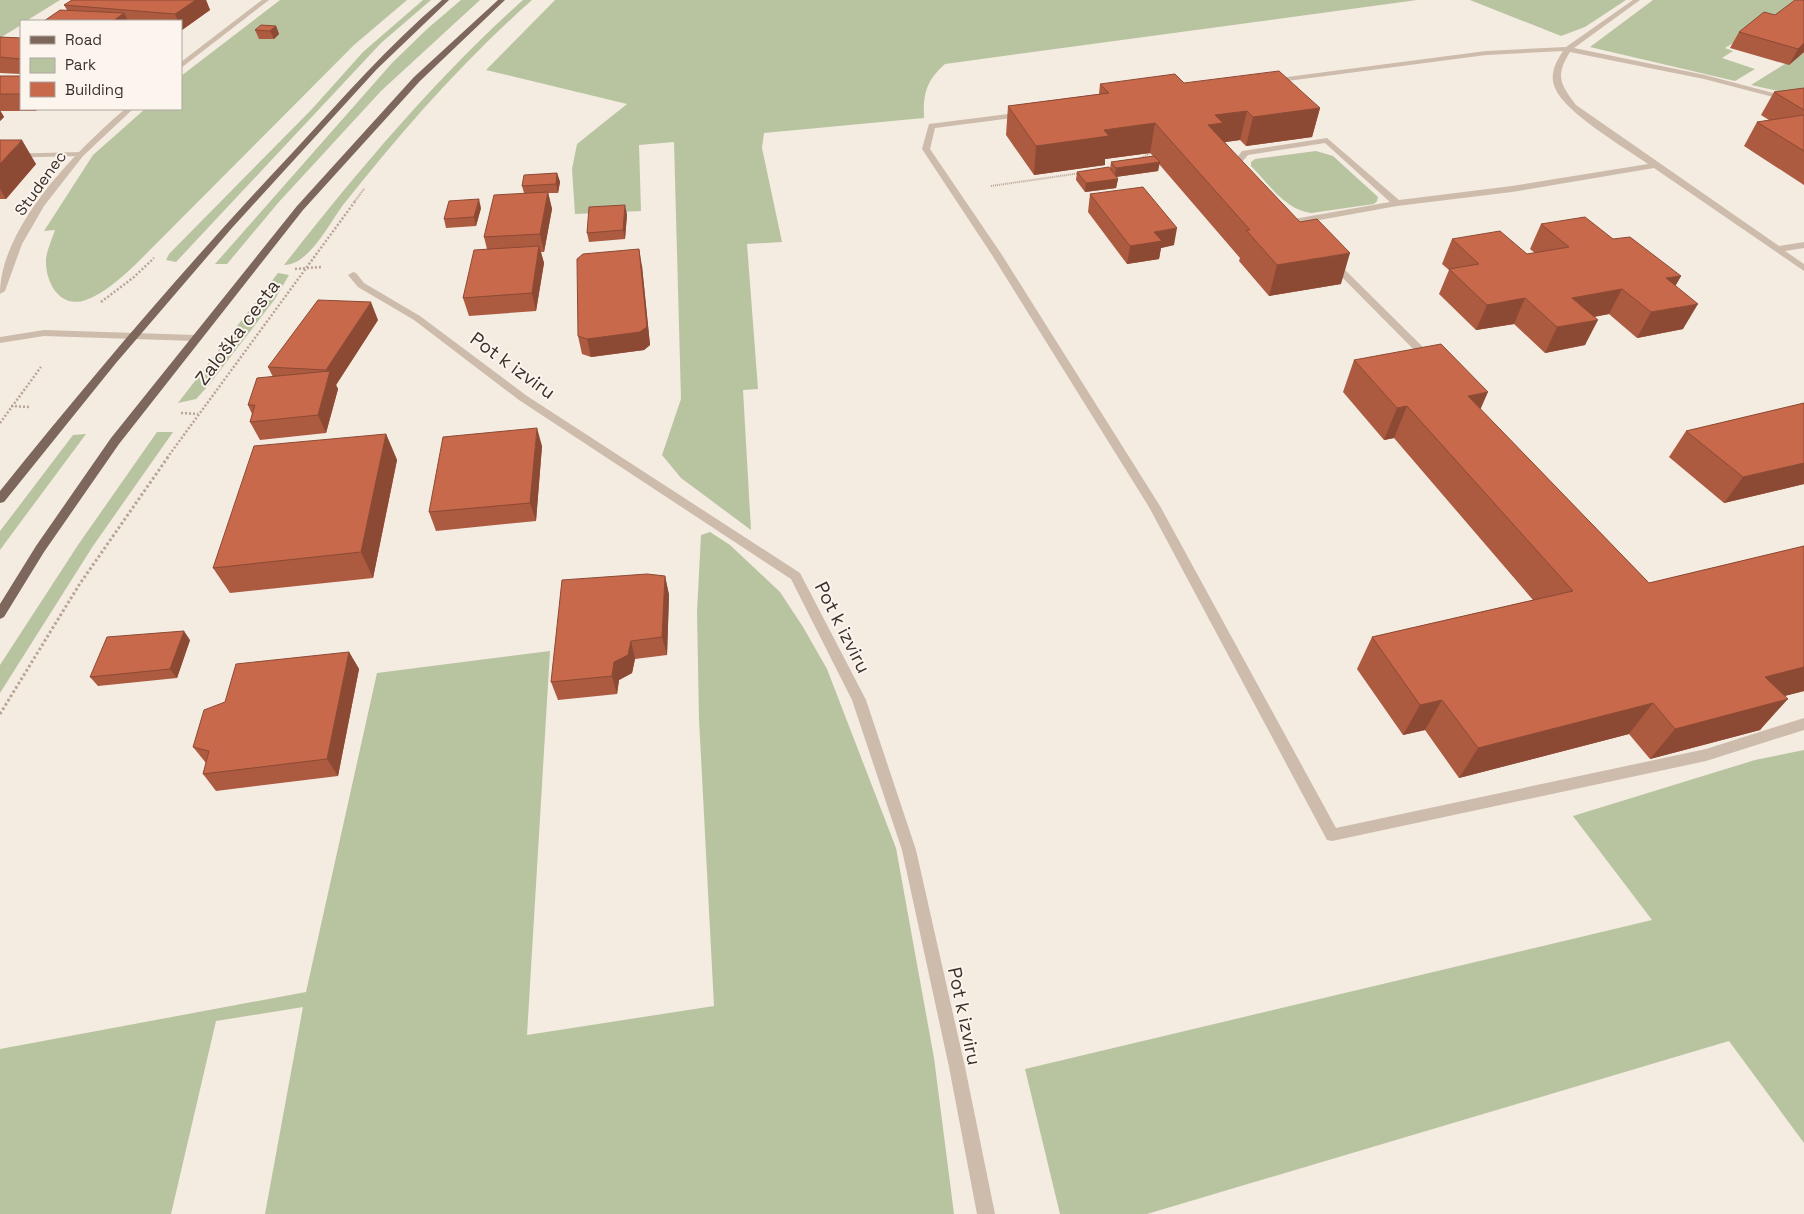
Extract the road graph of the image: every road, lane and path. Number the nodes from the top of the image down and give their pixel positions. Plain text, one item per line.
1 (266, 0) edge
2 (446, 0) edge
3 (502, 0) edge
4 (1638, 0) edge
5 (1568, 49) junction
6 (182, 65) edge
7 (1267, 82) edge
8 (1804, 103) edge
9 (128, 110) edge
10 (1030, 113) edge
11 (1150, 153) edge
12 (80, 154) junction
13 (0, 156) edge
14 (1134, 163) edge
15 (1654, 165) junction
16 (1084, 172) edge
17 (1250, 176) edge
18 (369, 183) dead end
19 (955, 192) junction
20 (1398, 203) junction
21 (1280, 209) edge
22 (1804, 245) edge
23 (1777, 249) junction
24 (1326, 257) edge
25 (326, 267) dead end
26 (1804, 268) edge
27 (305, 269) junction
28 (353, 275) dead end
29 (0, 291) edge
30 (133, 335) junction
31 (195, 338) junction
32 (0, 340) edge
33 (44, 364) dead end
34 (1436, 367) edge
35 (0, 423) edge
36 (0, 499) edge
37 (0, 614) edge
38 (0, 714) edge
39 (1804, 724) edge
40 (986, 1214) edge

1 - 6 street
2 - 30 main road
3 - 31 main road, Zaloška cesta
4 - 5 street
5 - 7 street
5 - 8 street
5 - 15 street
9 - 12 street, Studenec
10 - 19 street
11 - 14 path
12 - 13 street
12 - 29 street, Studenec
15 - 20 street
15 - 23 street
16 - 19 path
17 - 20 street
18 - 27 path, Zaloška cesta
19 - 39 street
20 - 21 street
22 - 23 street
23 - 26 street
24 - 34 street
25 - 27 path
27 - 38 path, Zaloška cesta
28 - 40 street, Pot k izviru
30 - 31 street
30 - 32 street
30 - 36 main road
31 - 37 main road, Zaloška cesta
33 - 35 path

